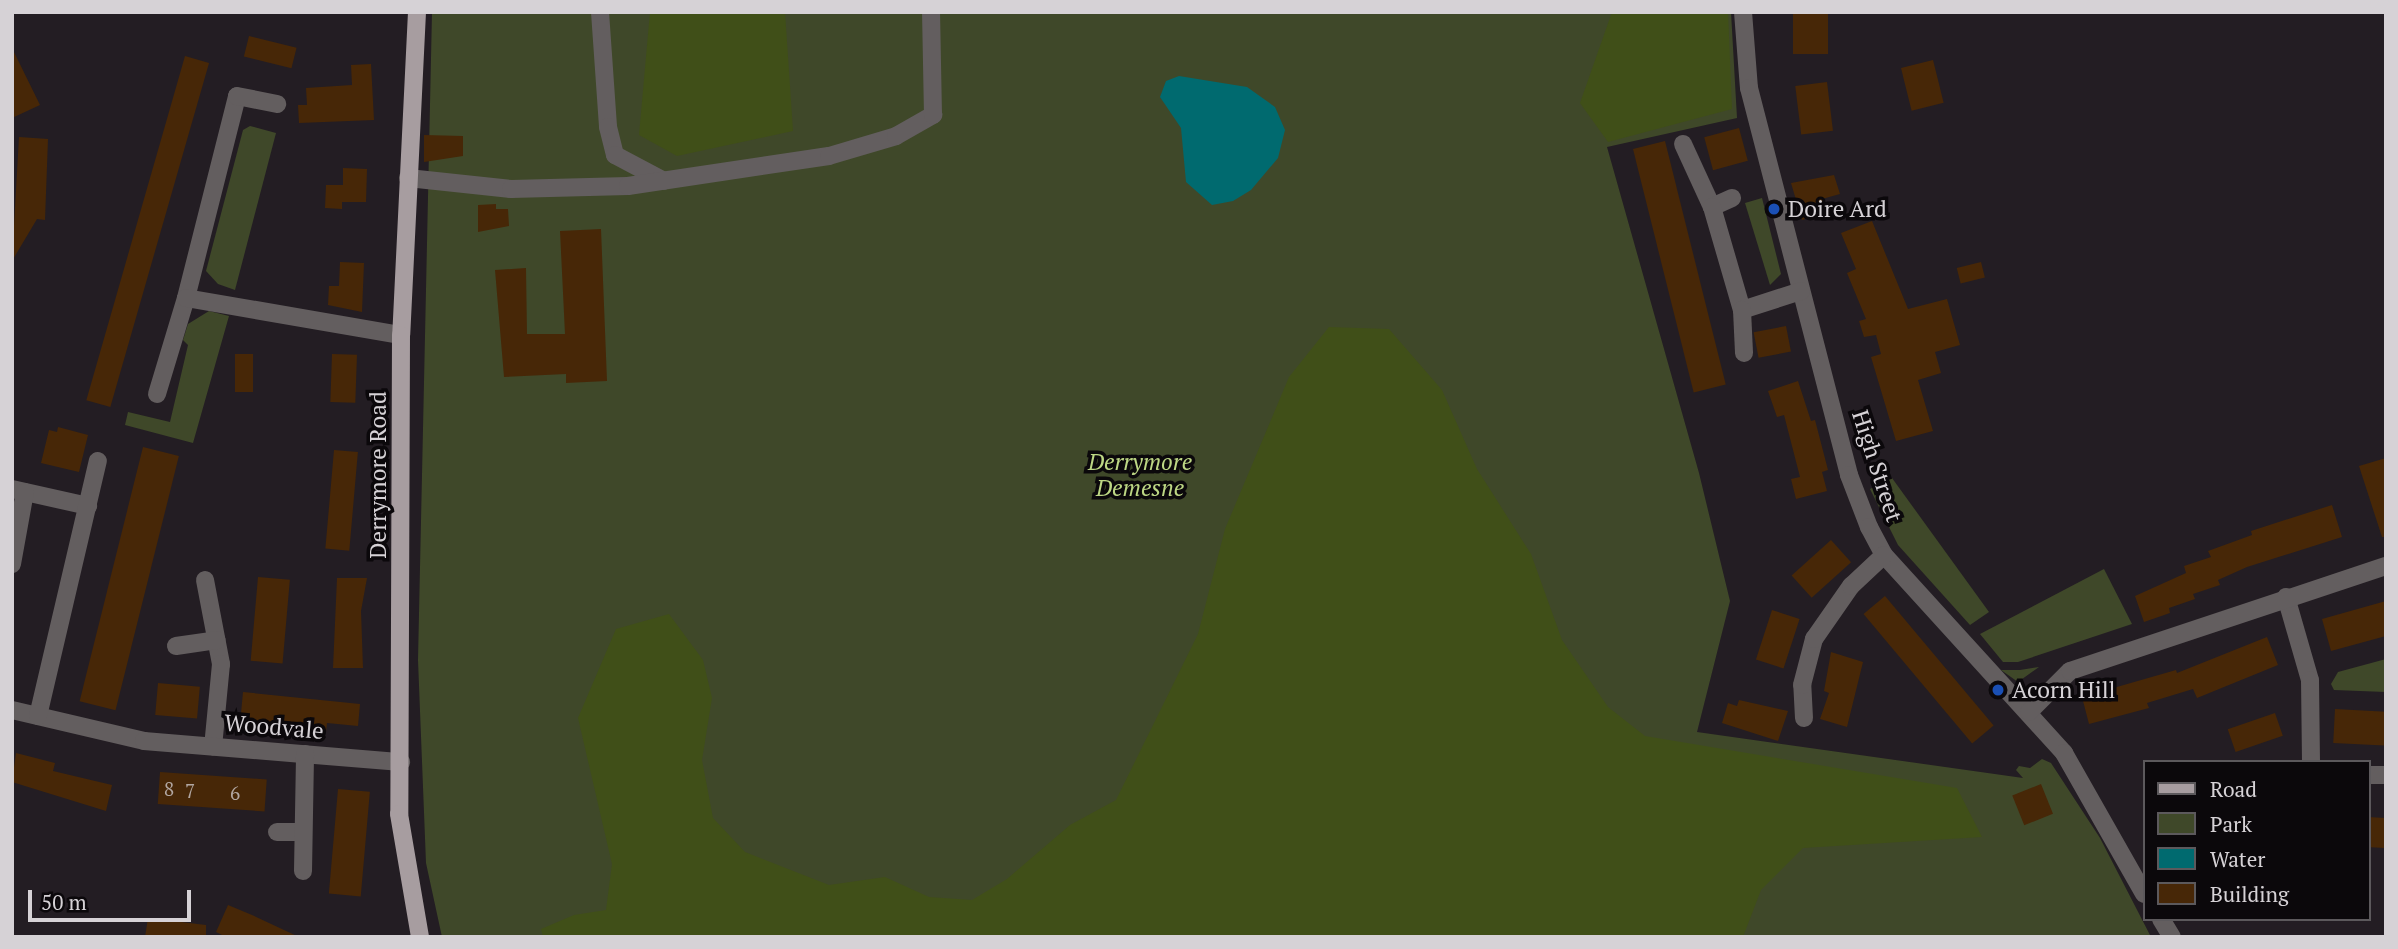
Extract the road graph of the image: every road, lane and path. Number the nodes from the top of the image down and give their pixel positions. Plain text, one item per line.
1 (417, 12) edge
2 (600, 12) edge
3 (931, 12) edge
4 (1743, 12) edge
5 (277, 104) dead end
6 (1683, 145) dead end
7 (408, 178) junction
8 (664, 181) junction
9 (1732, 198) dead end
10 (1712, 207) junction
11 (1801, 291) junction
12 (186, 298) junction
13 (1742, 310) junction
14 (401, 335) junction
15 (1744, 353) dead end
16 (157, 394) dead end
17 (98, 461) dead end
18 (19, 490) edge
19 (88, 506) junction
20 (1884, 555) junction
21 (12, 564) edge
22 (2386, 566) edge
23 (205, 580) dead end
24 (2286, 597) junction
25 (217, 640) junction
26 (176, 646) dead end
27 (12, 710) edge
28 (2029, 712) junction
29 (38, 716) junction
30 (1804, 718) dead end
31 (214, 747) junction
32 (305, 754) junction
33 (2311, 760) edge
34 (401, 762) junction
35 (277, 832) dead end
36 (303, 832) junction
37 (303, 871) dead end
38 (2142, 890) edge
39 (2162, 921) edge
40 (420, 937) edge
41 (2172, 937) edge

1 - 7 main road, Derrymore Road
2 - 8 street
3 - 8 street
4 - 11 street, High Street
5 - 12 street
6 - 10 street
7 - 8 street
7 - 14 main road, Derrymore Road
9 - 10 street
10 - 13 street
11 - 13 street
11 - 20 street, High Street
12 - 14 street
12 - 16 street
13 - 15 street
14 - 34 main road, Derrymore Road
17 - 19 street
18 - 19 street
18 - 21 street
19 - 29 street
20 - 28 street, High Street
20 - 30 street
22 - 24 street
23 - 25 street
24 - 28 street
24 - 33 street
25 - 26 street
25 - 31 street
27 - 29 street, Woodvale
28 - 38 street, High Street
29 - 31 street, Woodvale
31 - 32 street, Woodvale
32 - 34 street, Woodvale
32 - 36 street
34 - 40 main road, Derrymore Road
35 - 36 street
36 - 37 street
39 - 41 street

